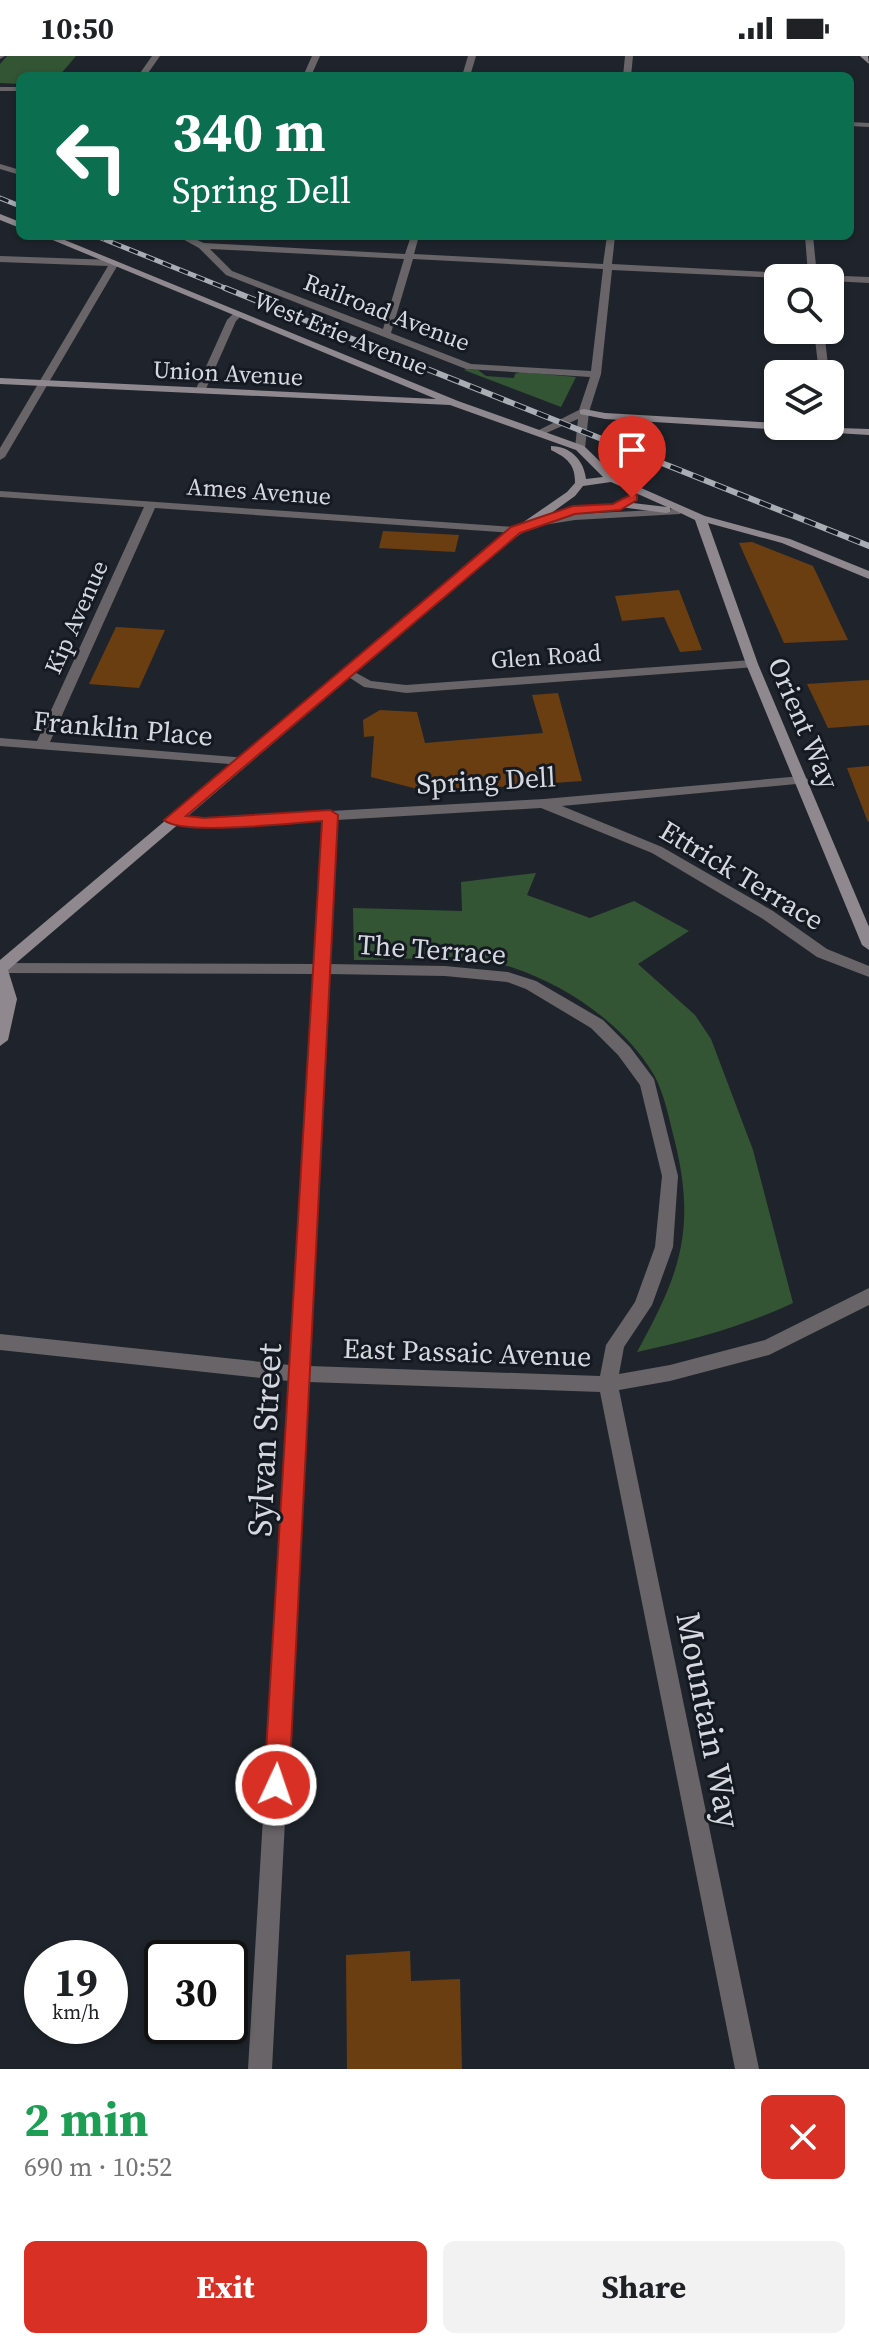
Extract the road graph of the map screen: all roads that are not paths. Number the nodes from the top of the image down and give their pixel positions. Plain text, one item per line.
1 (864, 56) edge
2 (869, 62) edge
3 (57, 240) edge
4 (189, 240) edge
5 (224, 240) edge
6 (414, 240) edge
7 (610, 240) edge
8 (809, 240) edge
9 (202, 246) junction
10 (220, 246) junction
11 (409, 256) junction
12 (0, 259) edge
13 (114, 263) junction
14 (217, 264) junction
15 (812, 264) edge
16 (607, 266) junction
17 (764, 276) edge
18 (844, 279) edge
19 (869, 280) edge
20 (238, 314) junction
21 (386, 334) junction
22 (596, 374) junction
23 (0, 381) edge
24 (42, 383) junction
25 (200, 391) junction
26 (454, 403) junction
27 (584, 412) junction
28 (764, 421) edge
29 (844, 427) edge
30 (540, 432) junction
31 (869, 432) edge
32 (576, 452) junction
33 (0, 457) edge
34 (612, 479) junction
35 (580, 483) junction
36 (630, 489) junction
37 (0, 494) edge
38 (571, 494) junction
39 (624, 505) junction
40 (150, 506) junction
41 (593, 508) junction
42 (676, 512) junction
43 (700, 517) junction
44 (531, 524) junction
45 (515, 530) junction
46 (869, 575) edge
47 (752, 664) junction
48 (347, 672) junction
49 (0, 742) edge
50 (42, 745) junction
51 (242, 761) junction
52 (802, 780) junction
53 (544, 803) junction
54 (330, 815) junction
55 (172, 820) junction
56 (869, 945) edge
57 (0, 969) edge
58 (321, 969) junction
59 (869, 972) edge
60 (0, 1040) edge
61 (869, 1296) edge
62 (0, 1342) edge
63 (300, 1374) junction
64 (608, 1384) junction
65 (260, 2069) edge
66 (747, 2069) edge

1 - 2 street
3 - 13 street, West Erie Avenue
4 - 9 street, Railroad Avenue
5 - 10 street
6 - 11 street
7 - 16 street
8 - 15 street
9 - 10 street
9 - 14 street, Railroad Avenue
10 - 11 street
10 - 14 street
11 - 16 street
11 - 21 street
12 - 13 street
13 - 20 street, West Erie Avenue
13 - 24 street
14 - 21 street, Railroad Avenue
16 - 17 street
16 - 22 street
18 - 19 street
20 - 25 street
20 - 26 street, West Erie Avenue
21 - 22 street, Railroad Avenue
22 - 27 street
23 - 24 street, Union Avenue
24 - 25 street, Union Avenue
24 - 33 street
25 - 26 street, Union Avenue
26 - 30 street, West Erie Avenue
26 - 32 street
27 - 28 street
27 - 30 street
27 - 32 street
29 - 31 street
30 - 32 street, West Erie Avenue
32 - 34 street, West Erie Avenue
32 - 35 street
34 - 35 street
34 - 36 street, West Erie Avenue
35 - 38 street
36 - 39 street
36 - 43 street, West Erie Avenue
37 - 40 street, Ames Avenue
38 - 41 street
38 - 45 street
39 - 41 street
39 - 42 street
40 - 45 street, Ames Avenue
40 - 50 street, Kip Avenue
41 - 44 street
42 - 43 street
42 - 44 street
43 - 46 street
43 - 47 street, Orient Way
44 - 45 street
45 - 48 street
47 - 48 street, Glen Road
47 - 52 street, Orient Way
48 - 51 street
49 - 50 street, Franklin Place
50 - 51 street, Franklin Place
51 - 55 street
52 - 53 street, Spring Dell
52 - 56 street, Orient Way
53 - 54 street, Spring Dell
53 - 59 street, Ettrick Terrace
54 - 55 street, Spring Dell
54 - 58 street, Sylvan Street
55 - 57 street
57 - 58 street, The Terrace
57 - 60 street
58 - 63 street, Sylvan Street
58 - 64 street, The Terrace
61 - 64 street, East Passaic Avenue
62 - 63 street, East Passaic Avenue
63 - 64 street, East Passaic Avenue
63 - 65 street, Sylvan Street
64 - 66 street, Mountain Way

